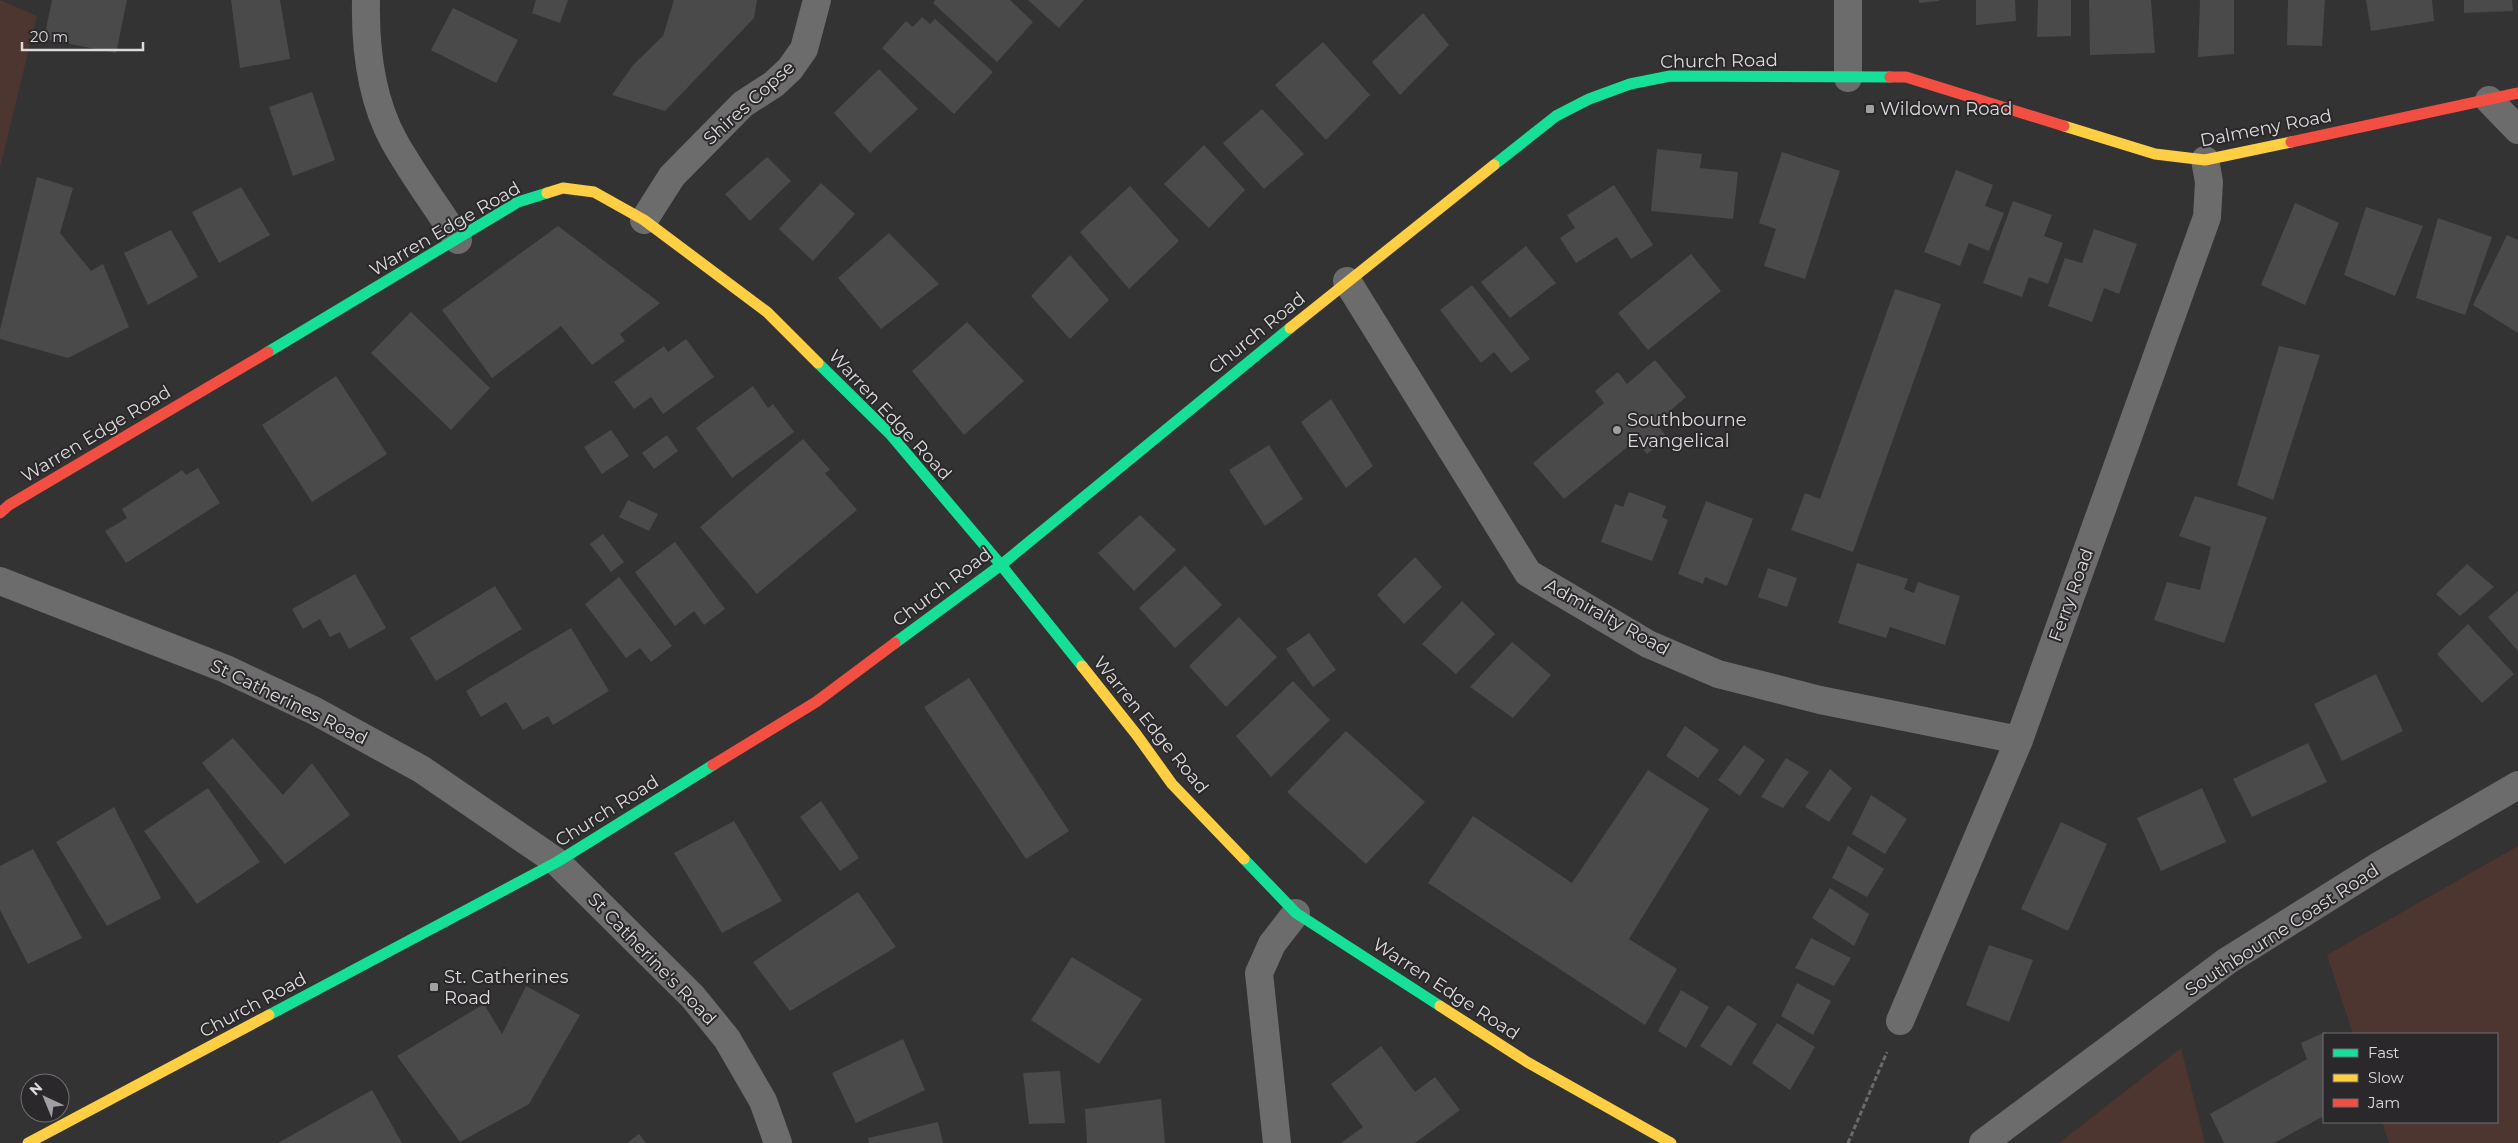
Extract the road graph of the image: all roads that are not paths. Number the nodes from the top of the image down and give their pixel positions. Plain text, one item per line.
1 (366, 0) edge
2 (818, 0) edge
3 (1848, 0) edge
4 (1848, 78) junction
5 (2518, 93) edge
6 (2489, 100) junction
7 (2518, 130) edge
8 (2205, 160) junction
9 (644, 220) junction
10 (458, 240) junction
11 (1347, 281) junction
12 (0, 513) edge
13 (1001, 565) junction
14 (0, 581) edge
15 (2019, 740) junction
16 (2518, 785) edge
17 (557, 862) junction
18 (1296, 913) junction
19 (1900, 1021) road end
20 (28, 1143) edge
21 (778, 1143) edge
22 (1277, 1143) edge
23 (1671, 1143) edge
24 (1982, 1143) edge

1 - 10 street
2 - 9 street, Shires Copse
3 - 4 street
4 - 8 street, Dalmeny Road
4 - 11 street, Church Road
5 - 6 street, Dalmeny Road
6 - 7 street
6 - 8 street, Dalmeny Road
8 - 15 street, Ferry Road
9 - 10 street, Warren Edge Road
9 - 13 street, Warren Edge Road
10 - 12 street, Warren Edge Road
11 - 13 street, Church Road
11 - 15 street, Admiralty Road
13 - 17 street, Church Road
13 - 18 street, Warren Edge Road
14 - 17 street, St Catherines Road
15 - 19 street, Ferry Road
16 - 24 street, Southbourne Coast Road
17 - 20 street, Church Road
17 - 21 street, St Catherine's Road
18 - 22 street
18 - 23 street, Warren Edge Road

